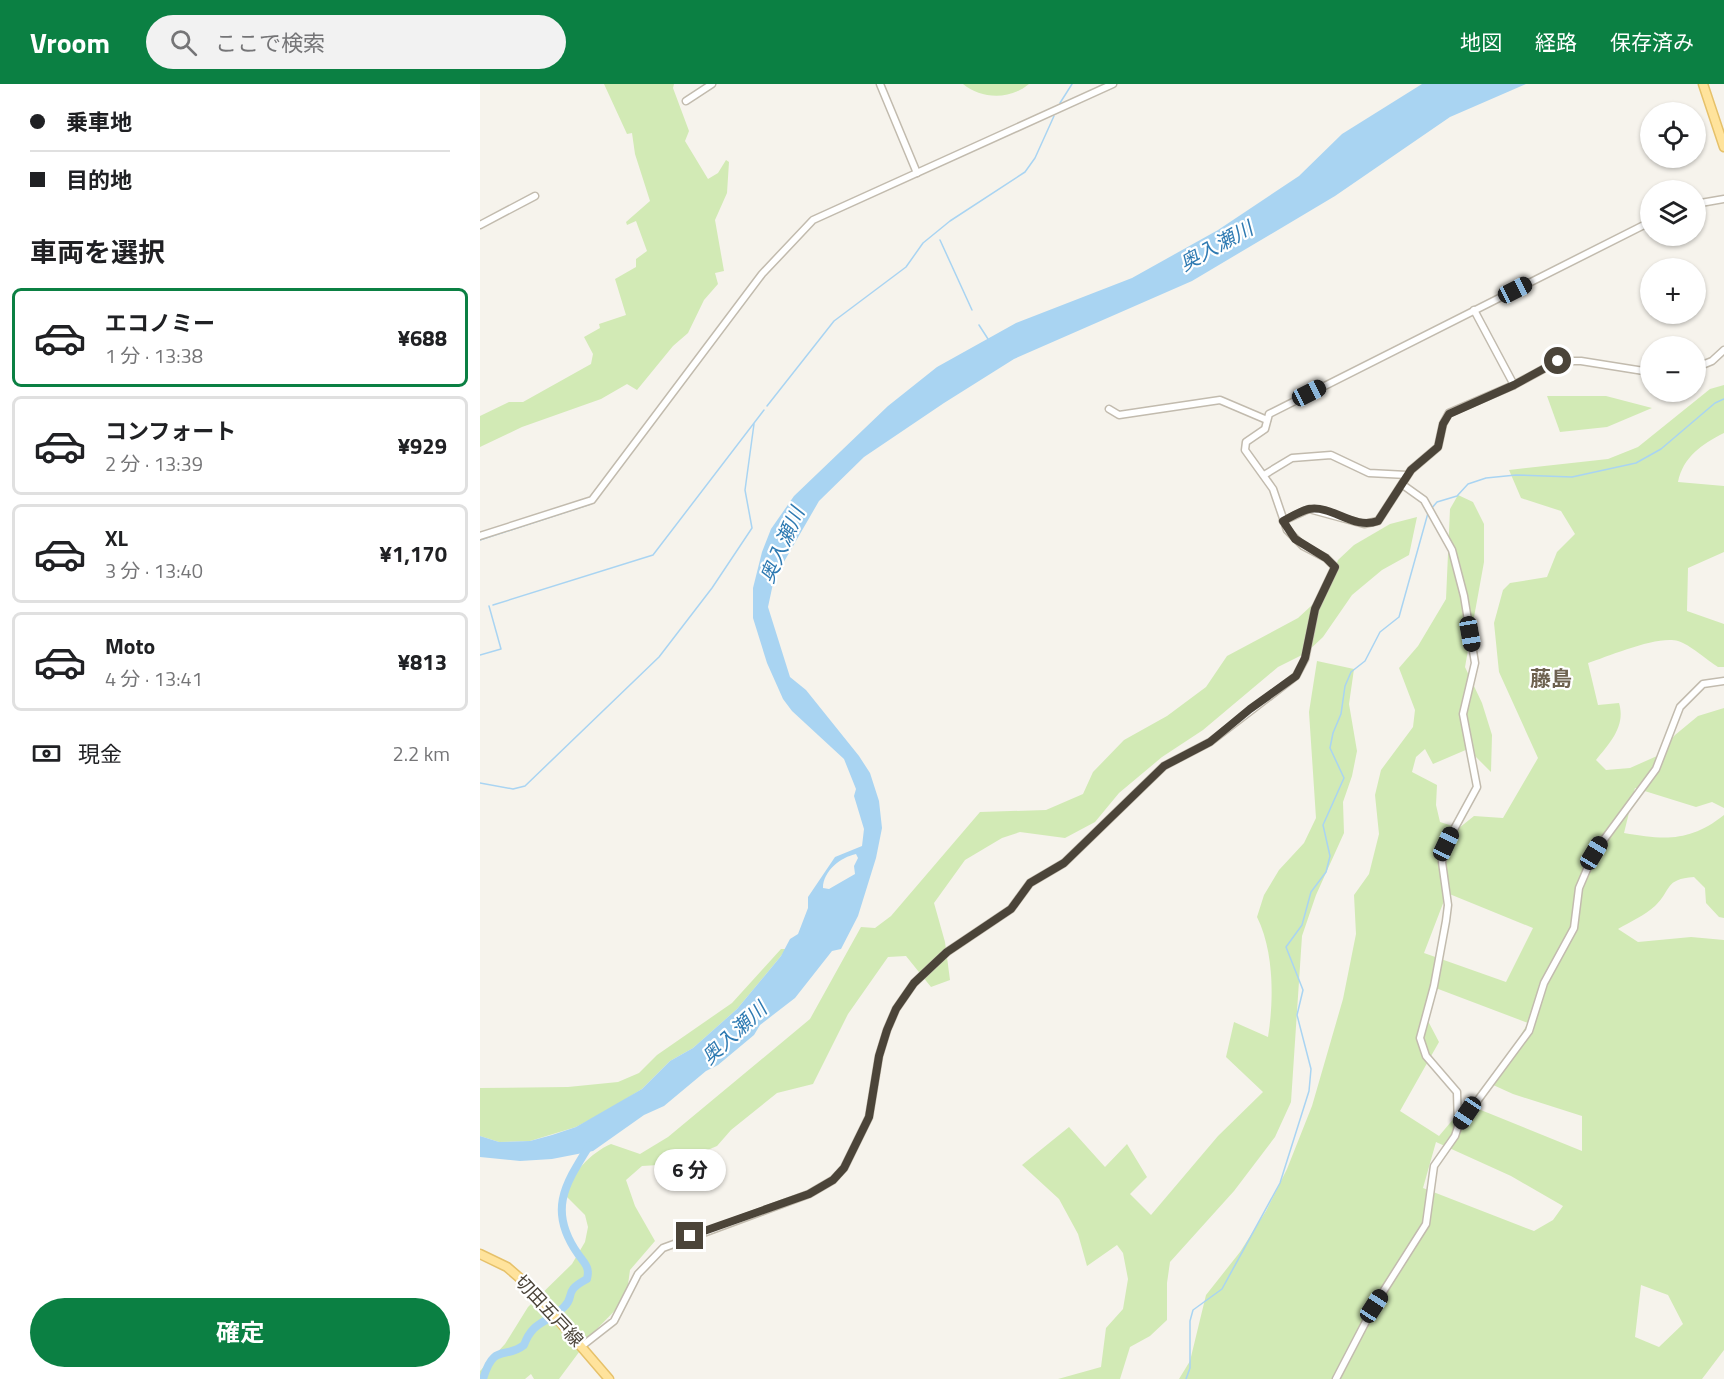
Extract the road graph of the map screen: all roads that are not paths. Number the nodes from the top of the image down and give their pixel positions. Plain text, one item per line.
1 (712, 84) edge
2 (879, 84) edge
3 (1113, 84) edge
4 (1703, 84) edge
5 (686, 101) dead end
6 (1724, 147) edge
7 (917, 173) junction
8 (535, 196) dead end
9 (1724, 199) edge
10 (1706, 202) edge
11 (480, 225) edge
12 (1640, 227) edge
13 (1474, 310) junction
14 (1724, 350) edge
15 (1706, 363) edge
16 (1640, 370) edge
17 (1514, 385) junction
18 (1109, 409) dead end
19 (1267, 420) junction
20 (1264, 475) junction
21 (1407, 475) junction
22 (1403, 485) junction
23 (1283, 521) junction
24 (480, 536) edge
25 (1724, 681) edge
26 (1458, 1127) junction
27 (480, 1254) edge
28 (582, 1346) junction
29 (609, 1379) edge
30 (1336, 1379) edge

1 - 5 street
2 - 7 street
3 - 7 street
4 - 6 main road
7 - 24 street
8 - 11 street
9 - 10 street
12 - 13 street
13 - 17 street
13 - 19 street
14 - 15 street
16 - 17 street
17 - 21 street
18 - 19 street
19 - 20 street
20 - 21 street
20 - 23 street
21 - 22 street
22 - 23 street
22 - 26 street
23 - 28 street
25 - 26 street
26 - 30 street
27 - 28 main road, 切田五戸線
28 - 29 main road, 切田五戸線

